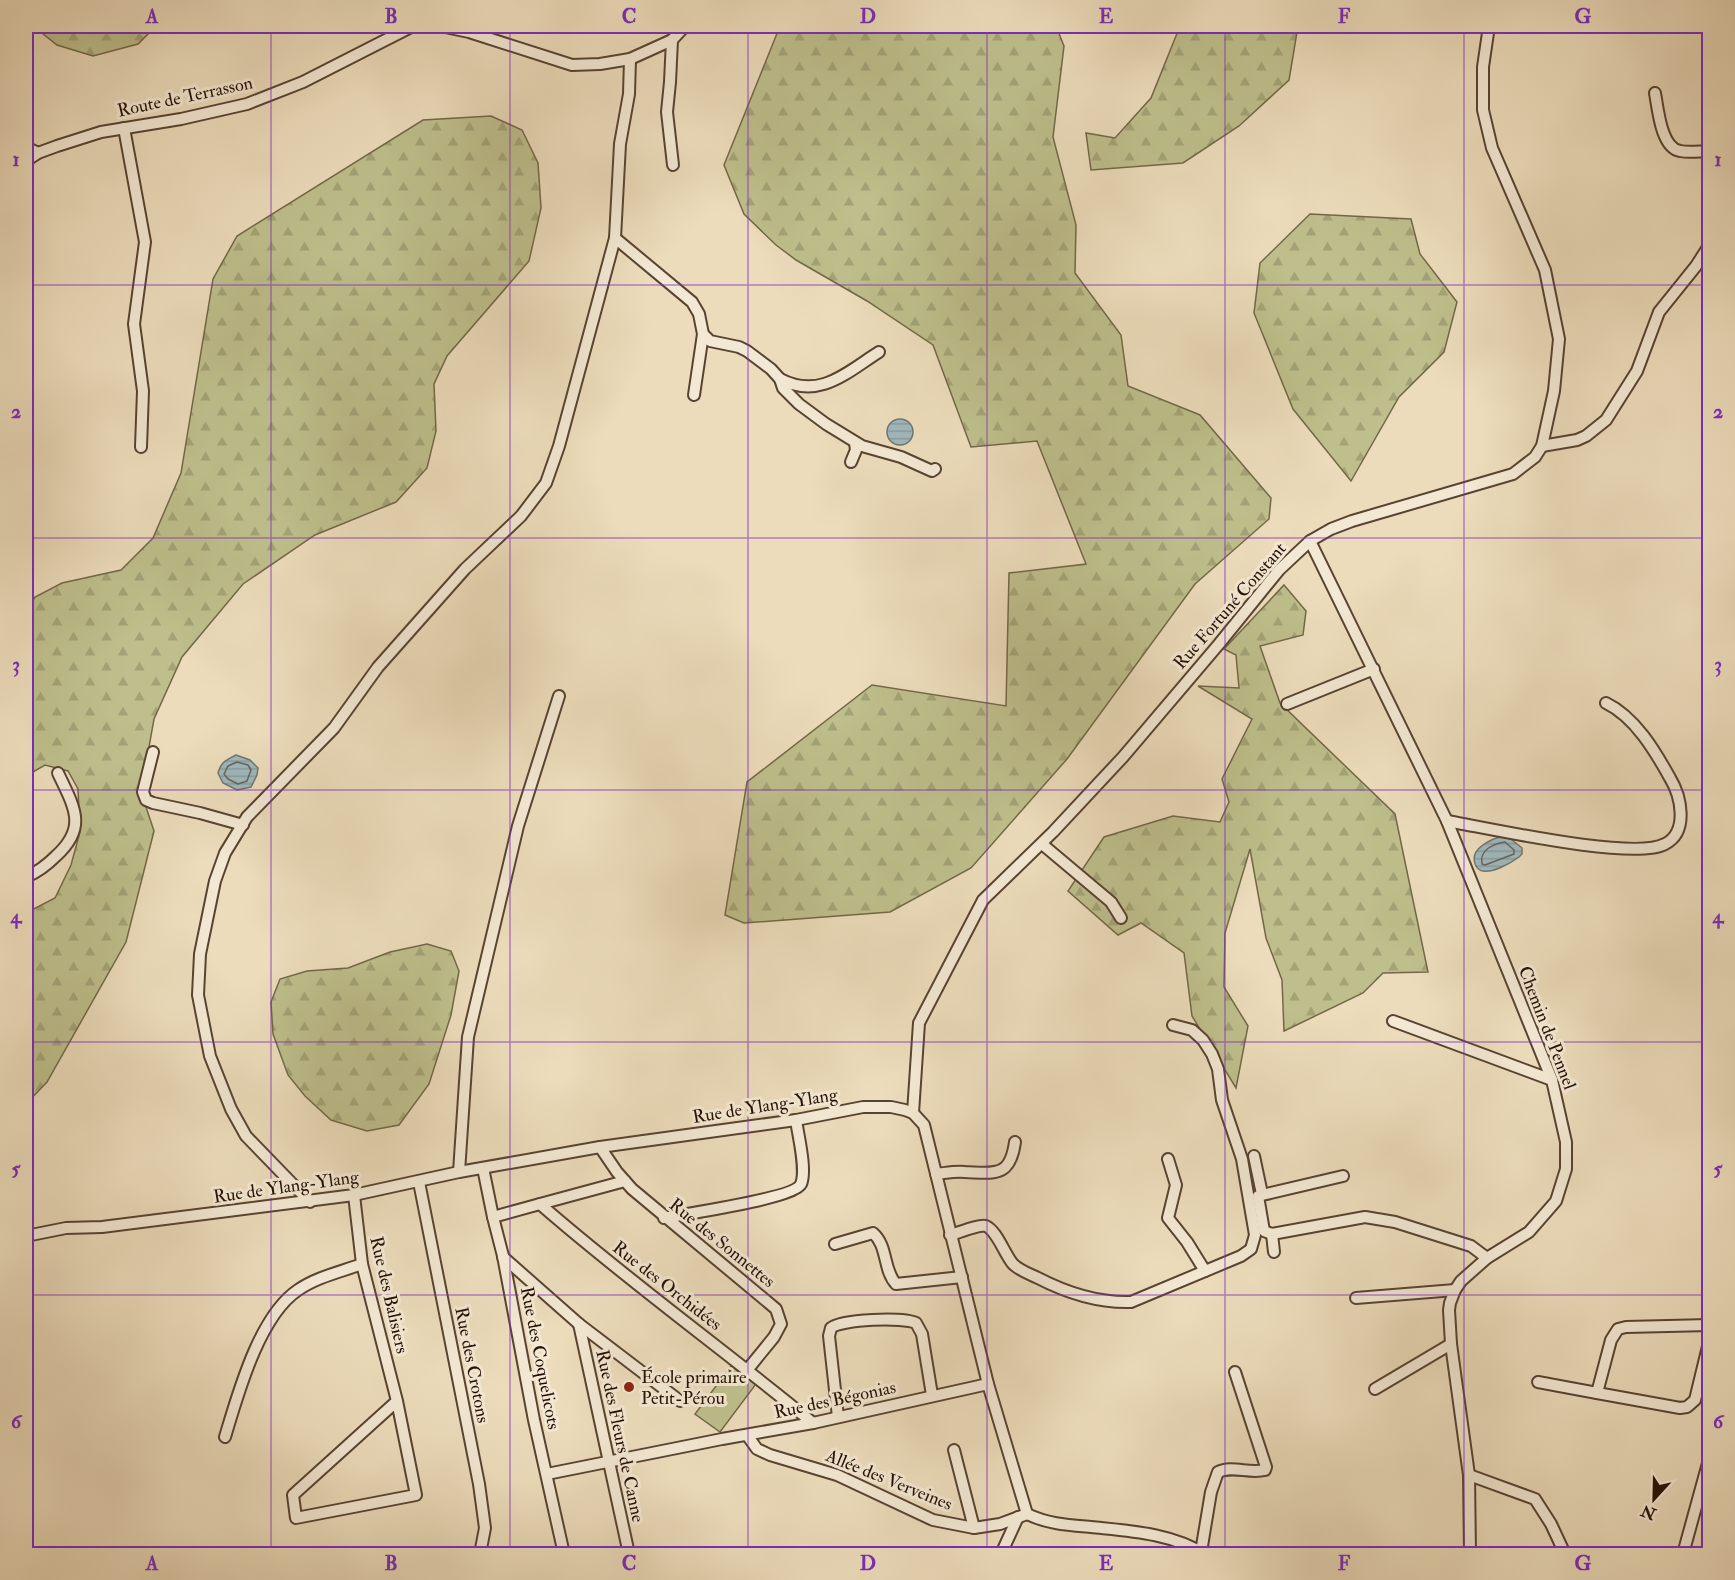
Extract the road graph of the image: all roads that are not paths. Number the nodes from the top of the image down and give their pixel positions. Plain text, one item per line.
1 (413, 26) edge
2 (440, 26) edge
3 (685, 26) edge
4 (1489, 26) edge
5 (672, 40) junction
6 (630, 59) junction
7 (1654, 93) dead end
8 (124, 128) junction
9 (26, 147) edge
10 (1710, 151) edge
11 (38, 153) junction
12 (26, 161) edge
13 (673, 165) dead end
14 (615, 238) junction
15 (1710, 244) edge
16 (703, 333) junction
17 (879, 352) dead end
18 (780, 380) junction
19 (694, 395) dead end
20 (855, 443) junction
21 (1542, 446) junction
22 (141, 447) dead end
23 (851, 462) dead end
24 (935, 469) dead end
25 (1310, 541) junction
26 (1374, 669) junction
27 (559, 696) dead end
28 (1606, 703) dead end
29 (1287, 704) dead end
30 (153, 752) dead end
31 (58, 773) dead end
32 (1447, 821) junction
33 (243, 825) junction
34 (1042, 844) junction
35 (26, 877) edge
36 (1120, 918) dead end
37 (1393, 1021) dead end
38 (1173, 1024) dead end
39 (1552, 1080) junction
40 (913, 1113) junction
41 (796, 1120) junction
42 (1015, 1142) dead end
43 (600, 1147) junction
44 (1254, 1156) dead end
45 (1168, 1159) dead end
46 (483, 1168) junction
47 (459, 1172) junction
48 (936, 1174) junction
49 (1343, 1176) dead end
50 (625, 1181) junction
51 (419, 1182) junction
52 (1262, 1194) junction
53 (354, 1196) junction
54 (310, 1202) junction
55 (540, 1204) junction
56 (492, 1217) junction
57 (664, 1218) junction
58 (1272, 1234) junction
59 (950, 1235) junction
60 (26, 1236) edge
61 (835, 1244) dead end
62 (1274, 1252) dead end
63 (503, 1256) junction
64 (1487, 1258) junction
65 (362, 1264) junction
66 (1205, 1271) junction
67 (962, 1277) junction
68 (1455, 1290) junction
69 (1356, 1298) dead end
70 (579, 1324) junction
71 (1710, 1325) edge
72 (1710, 1338) edge
73 (1451, 1344) junction
74 (748, 1369) junction
75 (1235, 1372) dead end
76 (1538, 1382) dead end
77 (988, 1384) junction
78 (1375, 1389) dead end
79 (1597, 1393) junction
80 (932, 1395) junction
81 (397, 1401) junction
82 (680, 1401) dead end
83 (838, 1417) junction
84 (813, 1424) junction
85 (747, 1435) junction
86 (225, 1437) dead end
87 (954, 1450) dead end
88 (610, 1461) junction
89 (1708, 1463) edge
90 (547, 1474) junction
91 (1469, 1475) junction
92 (1022, 1516) junction
93 (974, 1528) junction
94 (1202, 1553) edge
95 (480, 1554) edge
96 (564, 1554) edge
97 (629, 1554) edge
98 (1001, 1554) edge
99 (1470, 1554) edge
100 (1565, 1554) edge
101 (1683, 1554) edge

1 - 8 street, Route de Terrasson
2 - 6 street
3 - 5 street
4 - 21 street
5 - 6 street
5 - 13 street
6 - 14 street
7 - 10 street
8 - 11 street, Route de Terrasson
8 - 22 street
9 - 11 street
11 - 12 street, Route de Terrasson
14 - 16 street
14 - 33 street
15 - 21 street
16 - 18 street
16 - 19 street
17 - 18 street
18 - 20 street
20 - 23 street
20 - 24 street
21 - 25 street, Rue Fortuné Constant
25 - 26 street, Chemin de Pennel
25 - 34 street, Rue Fortuné Constant
26 - 29 street
26 - 32 street, Chemin de Pennel
27 - 47 street
28 - 32 street
30 - 33 street
31 - 35 street
32 - 39 street, Chemin de Pennel
33 - 54 street
34 - 36 street
34 - 40 street, Rue Fortuné Constant
37 - 39 street
38 - 66 street
39 - 64 street, Chemin de Pennel
40 - 41 street, Rue de Ylang-Ylang
40 - 48 street
41 - 43 street, Rue de Ylang-Ylang
41 - 57 street
42 - 48 street
43 - 46 street, Rue de Ylang-Ylang
43 - 50 street, Rue des Sonnettes
44 - 52 street
45 - 66 street
46 - 47 street, Rue de Ylang-Ylang
46 - 56 street, Rue des Coquelicots
47 - 51 street, Rue de Ylang-Ylang
48 - 59 street
49 - 52 street
50 - 55 street
50 - 57 street, Rue des Sonnettes
51 - 53 street, Rue de Ylang-Ylang
51 - 95 street, Rue des Crotons
52 - 58 street
53 - 54 street, Rue de Ylang-Ylang
53 - 65 street, Rue des Balisiers
54 - 60 street, Rue de Ylang-Ylang
55 - 56 street
55 - 74 street, Rue des Orchidées
56 - 63 street, Rue des Coquelicots
57 - 74 street, Rue des Sonnettes
58 - 62 street
58 - 64 street
59 - 66 street
59 - 67 street
61 - 67 street
63 - 70 street
63 - 90 street, Rue des Coquelicots
64 - 68 street, Chemin de Pennel
65 - 81 street, Rue des Balisiers
65 - 86 street
67 - 77 street
68 - 69 street
68 - 73 street
70 - 82 street
70 - 88 street, Rue des Fleurs de Canne
71 - 79 street
72 - 79 street
73 - 78 street
73 - 91 street
74 - 84 street, Rue des Orchidées
75 - 94 street
76 - 79 street
77 - 80 street, Rue des Bégonias
77 - 92 street
80 - 83 street, Rue des Bégonias
80 - 83 street
81 - 81 street, Rue des Balisiers
83 - 84 street, Rue des Bégonias
84 - 85 street, Rue des Bégonias
85 - 88 street, Rue des Bégonias
85 - 93 street, Allée des Verveines
87 - 93 street
88 - 90 street, Rue des Bégonias
88 - 97 street, Rue des Fleurs de Canne
89 - 101 street
90 - 96 street, Rue des Coquelicots
91 - 99 street
91 - 100 street
92 - 93 street, Allée des Verveines
92 - 94 street
92 - 98 street

